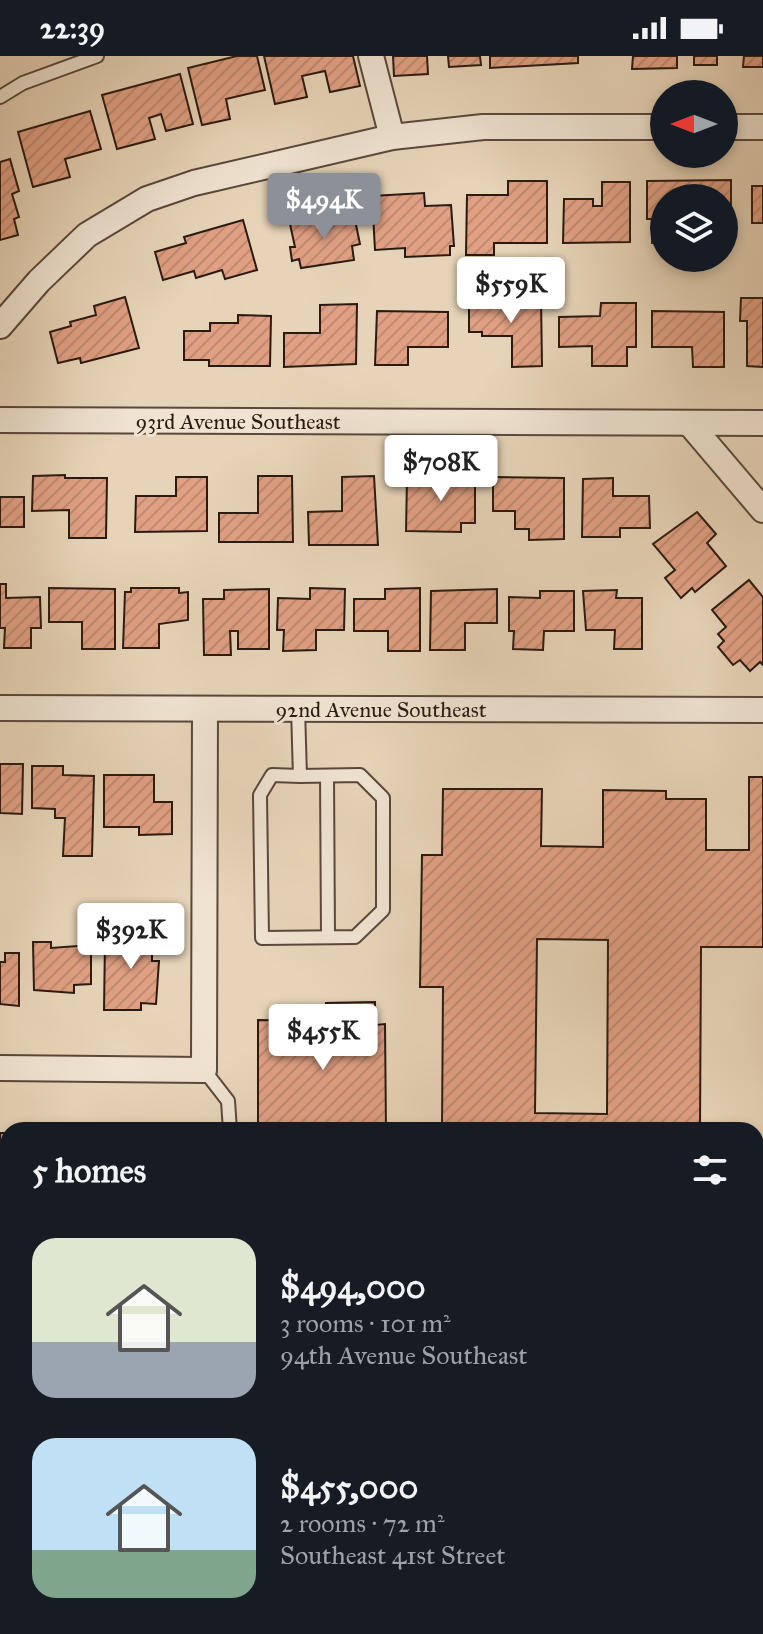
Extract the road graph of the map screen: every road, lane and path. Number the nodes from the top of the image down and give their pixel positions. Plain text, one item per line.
1 (97, 56) edge
2 (371, 56) edge
3 (0, 97) edge
4 (650, 127) edge
5 (738, 127) edge
6 (763, 127) edge
7 (392, 137) junction
8 (0, 326) edge
9 (0, 420) edge
10 (689, 423) junction
11 (763, 423) edge
12 (763, 510) edge
13 (0, 708) edge
14 (205, 709) junction
15 (298, 709) junction
16 (763, 710) edge
17 (300, 776) junction
18 (327, 776) junction
19 (328, 937) junction
20 (0, 1068) edge
21 (204, 1070) junction
22 (229, 1122) edge

1 - 3 lane
2 - 7 street
4 - 7 street
5 - 6 street
7 - 8 street
9 - 10 street, 93rd Avenue Southeast
10 - 11 street, 93rd Avenue Southeast
10 - 12 street
13 - 14 street, 92nd Avenue Southeast
14 - 15 street, 92nd Avenue Southeast
14 - 21 street
15 - 16 street, 92nd Avenue Southeast
15 - 17 lane
17 - 18 lane
17 - 19 lane
18 - 19 lane
18 - 19 lane
20 - 21 street
21 - 22 lane

